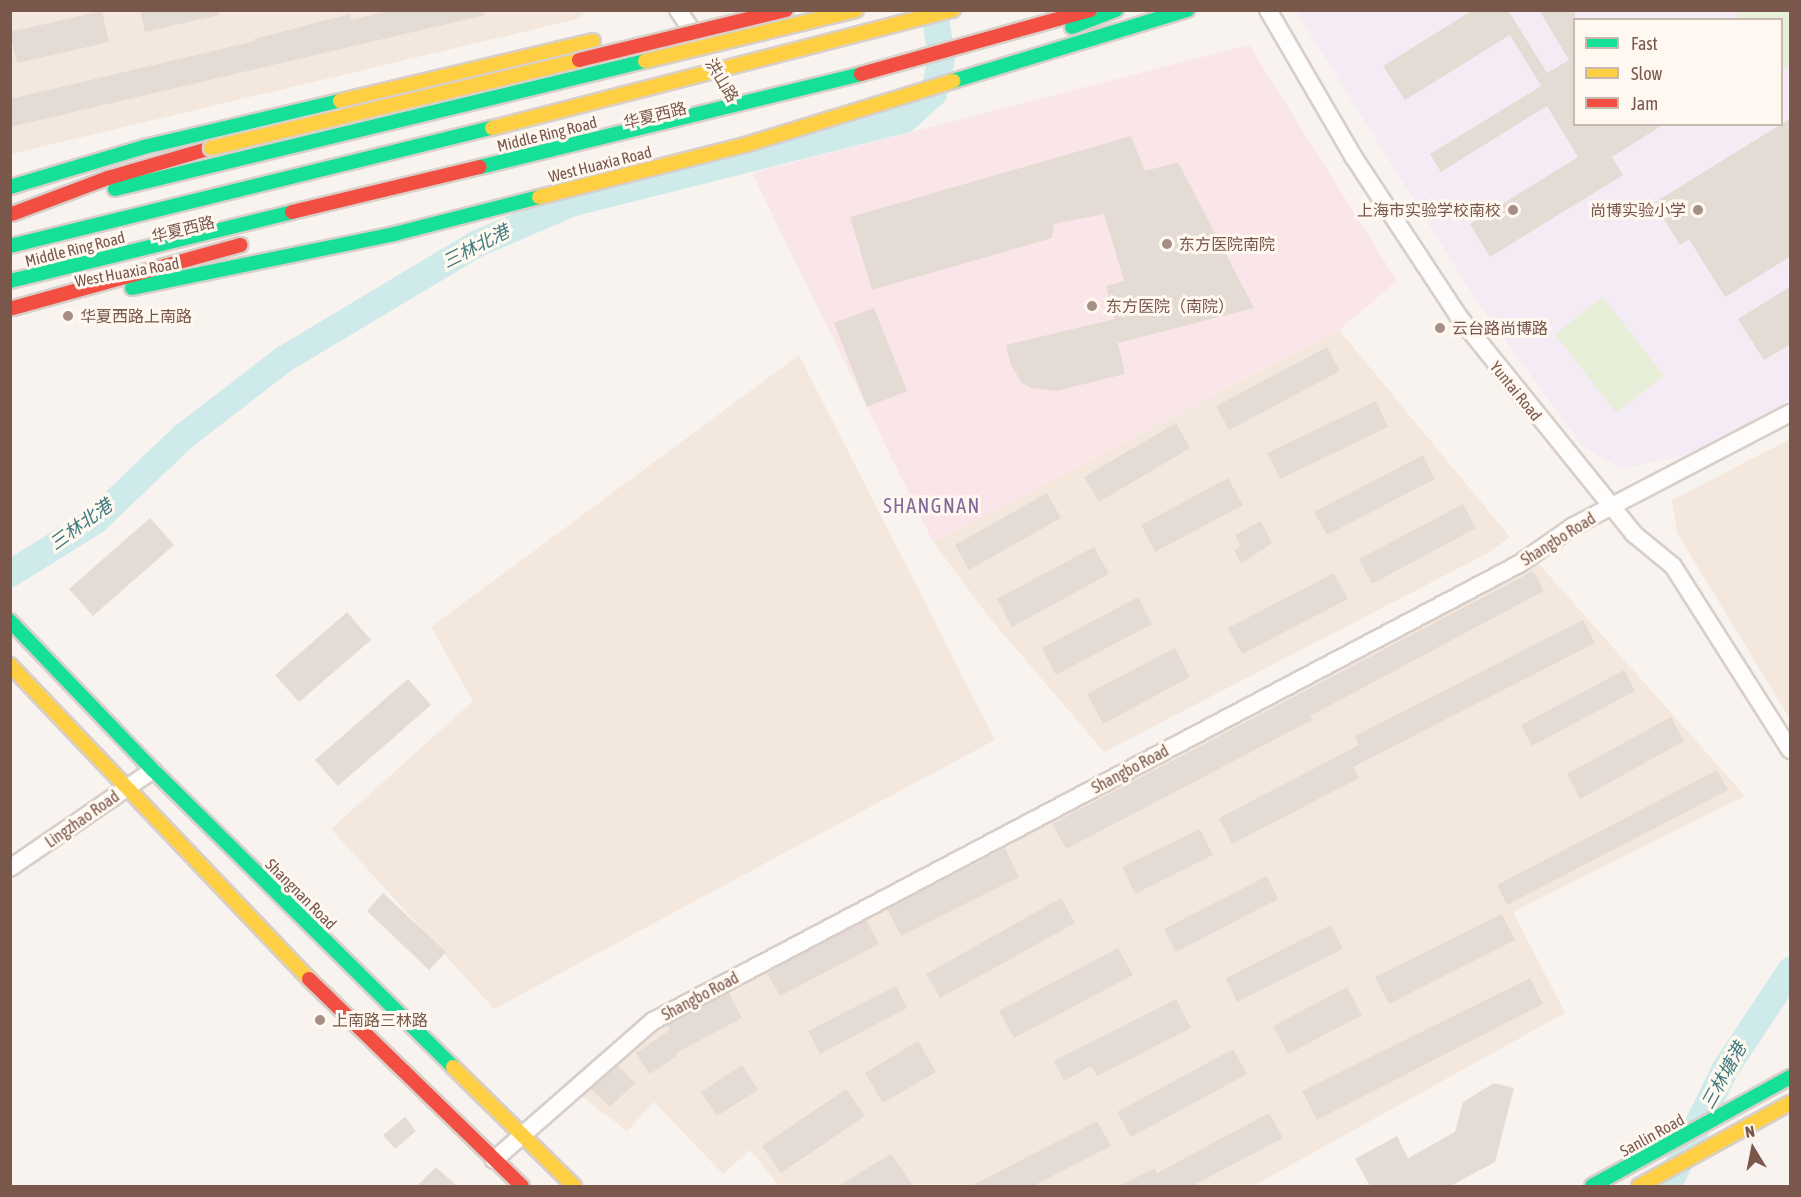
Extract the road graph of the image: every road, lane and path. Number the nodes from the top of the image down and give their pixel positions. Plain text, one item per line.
1 (725, 10) edge
2 (786, 10) edge
3 (856, 10) edge
4 (953, 10) edge
5 (1090, 10) edge
6 (1116, 10) edge
7 (1132, 10) edge
8 (1187, 10) edge
9 (1268, 10) edge
10 (681, 15) edge
11 (703, 49) junction
12 (988, 52) junction
13 (960, 63) dead end
14 (919, 72) junction
15 (741, 111) junction
16 (10, 187) edge
17 (11, 214) edge
18 (245, 244) dead end
19 (10, 246) edge
20 (10, 281) edge
21 (10, 288) edge
22 (12, 308) edge
23 (1791, 413) edge
24 (1612, 507) junction
25 (10, 621) edge
26 (10, 665) edge
27 (1791, 750) edge
28 (153, 770) junction
29 (126, 788) junction
30 (10, 868) edge
31 (1791, 1077) edge
32 (1791, 1103) edge
33 (520, 1137) junction
34 (494, 1160) junction
35 (522, 1186) edge
36 (574, 1186) edge
37 (1592, 1186) edge
38 (1640, 1186) edge

1 - 10 main road
2 - 17 main road, bridge
3 - 11 main road
4 - 19 main road, Middle Ring Road, bridge
5 - 20 main road, Middle Ring Road, bridge
6 - 12 main road, bridge
7 - 12 main road, 华夏西路
8 - 22 main road, West Huaxia Road
9 - 24 street, Yuntai Road
10 - 11 street, 洪山路
10 - 16 main road
11 - 15 street, 洪山路
11 - 17 main road
12 - 14 main road, 华夏西路
13 - 14 main road
14 - 15 main road, 华夏西路
15 - 21 main road, 华夏西路
18 - 22 main road
23 - 24 street, Shangbo Road
24 - 27 street, Yuntai Road
24 - 33 street, Shangbo Road
25 - 28 main road, Shangnan Road
26 - 29 main road
28 - 29 street, Lingzhao Road
28 - 33 main road, Shangnan Road
29 - 30 street, Lingzhao Road
29 - 34 main road
31 - 37 main road, Sanlin Road
32 - 38 main road
33 - 34 street, Shangbo Road
33 - 36 main road, Shangnan Road
34 - 35 main road

